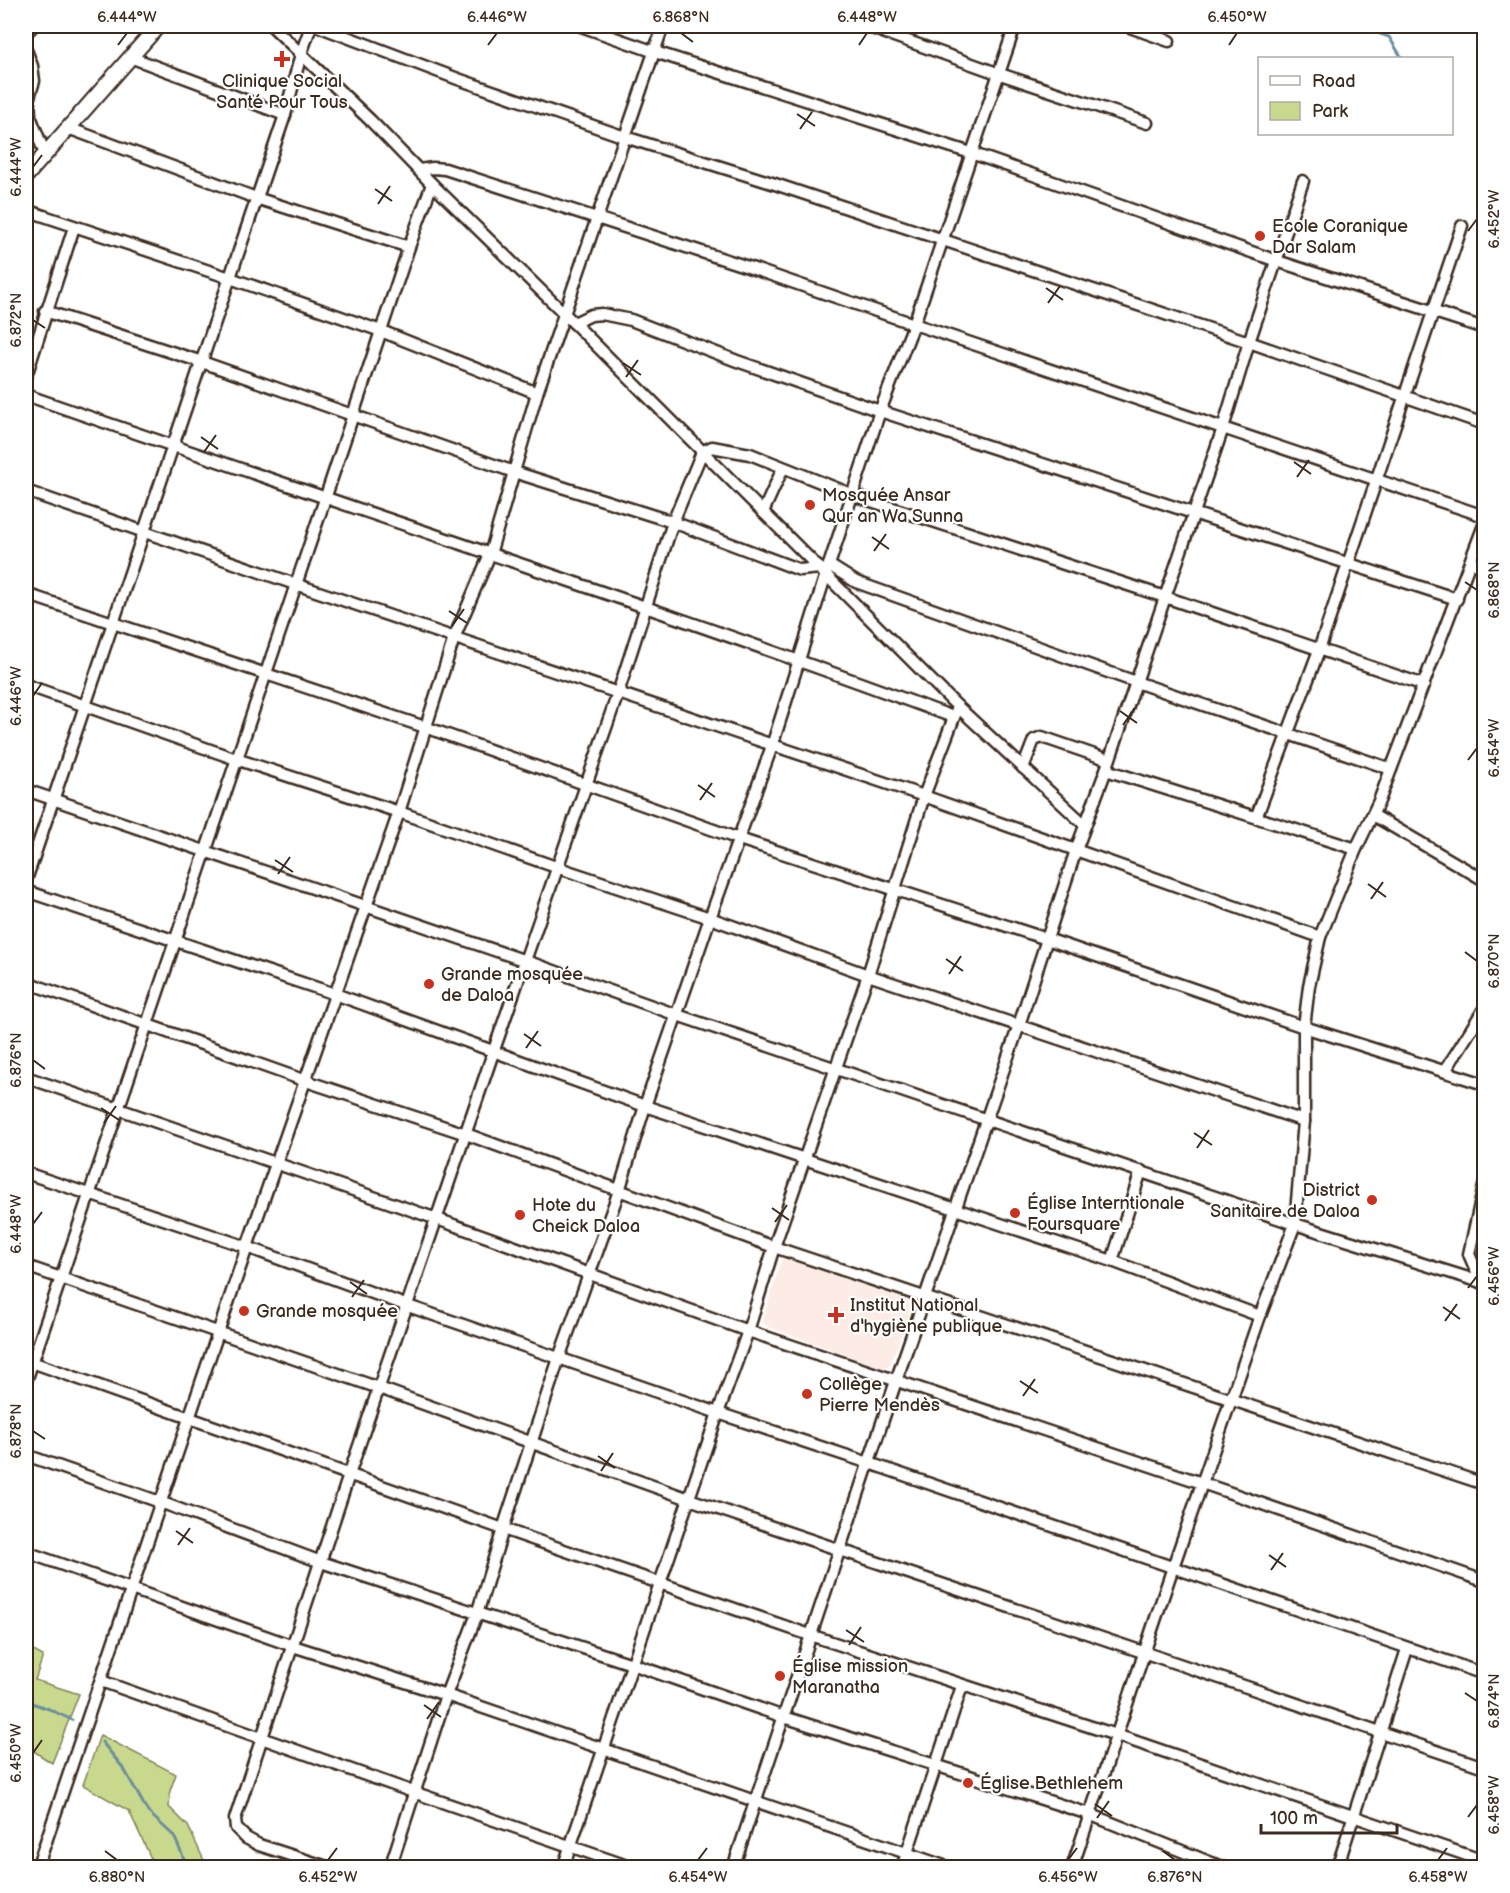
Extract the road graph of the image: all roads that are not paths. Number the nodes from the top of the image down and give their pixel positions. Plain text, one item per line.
1 (33, 26) edge
2 (158, 26) edge
3 (272, 26) edge
4 (311, 26) edge
5 (318, 26) edge
6 (581, 26) edge
7 (663, 26) edge
8 (866, 26) edge
9 (1015, 26) edge
10 (1127, 26) edge
11 (26, 33) edge
12 (1169, 41) dead end
13 (26, 50) edge
14 (655, 52) junction
15 (301, 54) junction
16 (130, 57) junction
17 (998, 73) junction
18 (28, 114) edge
19 (285, 115) junction
20 (1147, 123) dead end
21 (68, 128) junction
22 (625, 137) junction
23 (972, 153) junction
24 (45, 154) junction
25 (419, 170) junction
26 (26, 176) edge
27 (1304, 181) dead end
28 (432, 184) junction
29 (256, 198) junction
30 (26, 210) edge
31 (598, 218) junction
32 (1462, 226) dead end
33 (74, 227) junction
34 (943, 241) junction
35 (409, 247) junction
36 (1277, 261) junction
37 (230, 278) junction
38 (45, 311) junction
39 (1433, 312) junction
40 (565, 314) junction
41 (574, 323) junction
42 (914, 324) junction
43 (1485, 328) edge
44 (381, 331) junction
45 (1249, 342) junction
46 (202, 362) junction
47 (26, 376) edge
48 (537, 393) junction
49 (26, 395) edge
50 (1404, 396) junction
51 (880, 411) junction
52 (353, 415) junction
53 (1485, 423) edge
54 (1223, 428) junction
55 (173, 447) junction
56 (702, 452) junction
57 (783, 468) junction
58 (514, 472) junction
59 (1376, 480) junction
60 (26, 491) edge
61 (853, 495) junction
62 (325, 499) junction
63 (763, 512) junction
64 (1194, 513) junction
65 (1485, 516) edge
66 (674, 522) junction
67 (1485, 525) edge
68 (143, 531) junction
69 (489, 554) junction
70 (1472, 562) junction
71 (1348, 563) junction
72 (1485, 568) edge
73 (825, 569) junction
74 (295, 584) junction
75 (26, 594) edge
76 (1165, 597) junction
77 (1457, 599) junction
78 (646, 607) junction
79 (113, 623) junction
80 (454, 638) junction
81 (1319, 650) junction
82 (799, 660) junction
83 (266, 675) junction
84 (1136, 682) junction
85 (26, 685) edge
86 (1424, 685) junction
87 (618, 693) junction
88 (84, 705) junction
89 (956, 712) junction
90 (425, 728) junction
91 (1288, 734) junction
92 (772, 746) junction
93 (236, 759) junction
94 (1108, 765) junction
95 (1023, 768) junction
96 (1391, 769) junction
97 (586, 783) junction
98 (26, 790) edge
99 (924, 796) junction
100 (52, 800) junction
101 (399, 812) junction
102 (1372, 815) junction
103 (1256, 818) junction
104 (1085, 825) junction
105 (739, 839) junction
106 (1356, 849) junction
107 (206, 850) junction
108 (1076, 850) junction
109 (556, 867) junction
110 (26, 880) edge
111 (1485, 880) edge
112 (895, 889) junction
113 (26, 891) edge
114 (365, 905) junction
115 (710, 918) junction
116 (1320, 937) junction
117 (1047, 939) junction
118 (175, 940) junction
119 (526, 961) junction
120 (868, 975) junction
121 (26, 982) edge
122 (335, 994) junction
123 (1485, 1009) edge
124 (677, 1015) junction
125 (146, 1024) junction
126 (1019, 1025) junction
127 (1304, 1027) junction
128 (494, 1050) junction
129 (836, 1068) junction
130 (1445, 1071) junction
131 (26, 1077) edge
132 (306, 1081) junction
133 (1485, 1084) edge
134 (645, 1106) junction
135 (117, 1109) junction
136 (987, 1119) junction
137 (1304, 1121) junction
138 (466, 1134) junction
139 (804, 1160) junction
140 (276, 1164) junction
141 (1141, 1171) junction
142 (26, 1173) edge
143 (1485, 1186) edge
144 (619, 1191) junction
145 (89, 1195) junction
146 (956, 1209) junction
147 (437, 1219) junction
148 (1295, 1224) junction
149 (247, 1247) junction
150 (774, 1247) junction
151 (1112, 1261) junction
152 (26, 1266) edge
153 (589, 1274) junction
154 (61, 1278) junction
155 (1483, 1283) edge
156 (925, 1298) junction
157 (408, 1306) junction
158 (1260, 1316) junction
159 (748, 1331) junction
160 (219, 1334) junction
161 (559, 1358) junction
162 (29, 1361) edge
163 (26, 1380) edge
164 (896, 1381) junction
165 (379, 1388) junction
166 (1232, 1400) junction
167 (718, 1413) junction
168 (189, 1419) junction
169 (532, 1443) junction
170 (26, 1455) edge
171 (869, 1463) junction
172 (350, 1475) junction
173 (1202, 1483) junction
174 (1485, 1484) edge
175 (689, 1499) junction
176 (160, 1502) junction
177 (503, 1529) junction
178 (840, 1549) junction
179 (26, 1552) edge
180 (321, 1562) junction
181 (1173, 1567) junction
182 (1485, 1581) edge
183 (660, 1583) junction
184 (130, 1588) junction
185 (477, 1614) junction
186 (810, 1635) junction
187 (293, 1646) junction
188 (1407, 1649) junction
189 (1145, 1653) junction
190 (632, 1664) junction
191 (1485, 1674) edge
192 (101, 1681) junction
193 (962, 1686) junction
194 (446, 1695) junction
195 (784, 1718) junction
196 (1379, 1732) junction
197 (1116, 1735) junction
198 (262, 1737) junction
199 (603, 1749) junction
200 (936, 1767) junction
201 (1485, 1767) edge
202 (416, 1793) junction
203 (755, 1800) junction
204 (1089, 1814) junction
205 (1353, 1817) junction
206 (570, 1846) junction
207 (906, 1853) junction
208 (1485, 1861) edge
209 (37, 1868) edge
210 (330, 1868) edge
211 (390, 1868) edge
212 (563, 1868) edge
213 (633, 1868) edge
214 (733, 1868) edge
215 (902, 1868) edge
216 (951, 1868) edge
217 (1072, 1868) edge
218 (1224, 1868) edge
219 (1337, 1868) edge

1 - 11 street
2 - 16 main road
3 - 15 street
4 - 15 street
5 - 22 street
6 - 14 street
7 - 14 street
8 - 17 street
9 - 17 street
10 - 12 street
13 - 18 street
14 - 22 street
14 - 23 street
15 - 19 street
15 - 25 street
16 - 19 street
16 - 21 main road
17 - 20 street
17 - 23 street
18 - 24 street
19 - 29 street
21 - 24 main road
21 - 29 street
22 - 31 street
22 - 34 street
23 - 34 street
23 - 36 street
24 - 26 main road
25 - 28 street
25 - 31 street
27 - 36 street
28 - 35 street
28 - 40 street
29 - 35 street
29 - 37 street
30 - 33 street
31 - 40 street
31 - 42 street
32 - 39 street
33 - 37 street
33 - 38 street
34 - 42 street
34 - 45 street
35 - 44 street
36 - 39 street
36 - 45 street
37 - 44 street
37 - 46 street
38 - 46 street
38 - 47 street
39 - 43 street
39 - 50 street
40 - 41 street
40 - 48 street
41 - 51 street
41 - 56 street
42 - 51 street
42 - 54 street
44 - 48 street
44 - 52 street
45 - 50 street
45 - 54 street
46 - 52 street
46 - 55 street
48 - 58 street
49 - 55 street
50 - 53 street
50 - 59 street
51 - 61 street
51 - 64 street
52 - 58 street
52 - 62 street
54 - 59 street
54 - 64 street
55 - 62 street
55 - 68 street
56 - 57 street
56 - 63 street
56 - 66 street
57 - 61 street
57 - 63 street
58 - 66 street
58 - 69 street
59 - 65 street
59 - 71 street
60 - 68 street
61 - 73 street
61 - 76 street
62 - 69 street
62 - 74 street
63 - 73 street
64 - 71 street
64 - 76 street
66 - 73 street
66 - 78 street
67 - 70 street
68 - 74 street
68 - 79 street
69 - 78 street
69 - 80 street
70 - 72 street
70 - 77 street
71 - 77 street
71 - 81 street
73 - 82 street
73 - 84 street
73 - 89 street
74 - 80 street
74 - 83 street
75 - 79 street
76 - 81 street
76 - 84 street
77 - 86 street
78 - 82 street
78 - 87 street
79 - 83 street
79 - 88 street
80 - 87 street
80 - 90 street
81 - 86 street
81 - 91 street
82 - 89 street
82 - 92 street
83 - 90 street
83 - 93 street
84 - 91 street
84 - 94 street
85 - 88 street
86 - 96 street
87 - 92 street
87 - 97 street
88 - 93 street
88 - 100 street
89 - 95 street
89 - 99 street
90 - 97 street
90 - 101 street
91 - 96 street
91 - 103 street
92 - 99 street
92 - 105 street
93 - 101 street
93 - 107 street
94 - 95 street
94 - 103 street
94 - 104 street
95 - 104 street
96 - 102 street
97 - 105 street
97 - 109 street
98 - 100 street
99 - 108 street
99 - 112 street
100 - 107 street
100 - 110 street
101 - 109 street
101 - 114 street
102 - 106 street
102 - 111 street
103 - 106 street
104 - 108 street
105 - 112 street
105 - 115 street
106 - 116 street
107 - 114 street
107 - 118 street
108 - 116 street
108 - 117 street
109 - 115 street
109 - 119 street
112 - 117 street
112 - 120 street
113 - 118 street
114 - 119 street
114 - 122 street
115 - 120 street
115 - 124 street
116 - 127 street
117 - 126 street
117 - 127 street
118 - 122 street
118 - 125 street
119 - 124 street
119 - 128 street
120 - 126 street
120 - 129 street
121 - 125 street
122 - 128 street
122 - 132 street
123 - 130 street
124 - 129 street
124 - 134 street
125 - 132 street
125 - 135 street
126 - 136 street
126 - 137 street
127 - 130 street
127 - 137 street
128 - 134 street
128 - 138 street
129 - 136 street
129 - 139 street
130 - 133 street
131 - 135 street
132 - 138 street
132 - 140 street
134 - 139 street
134 - 144 street
135 - 140 street
135 - 145 street
136 - 141 street
136 - 146 street
137 - 148 street
138 - 144 street
138 - 147 street
139 - 146 street
139 - 150 street
140 - 147 street
140 - 149 street
141 - 148 street
141 - 151 street
142 - 145 street
143 - 155 street
144 - 150 street
144 - 153 street
145 - 149 street
145 - 154 street
146 - 151 street
146 - 156 street
147 - 153 street
147 - 157 street
148 - 155 street
148 - 158 street
149 - 157 street
149 - 160 street
150 - 156 street
150 - 159 street
151 - 158 street
152 - 154 street
153 - 159 street
153 - 161 street
154 - 160 street
154 - 162 street
156 - 164 street
156 - 166 street
157 - 161 street
157 - 165 street
158 - 166 street
159 - 164 street
159 - 167 street
160 - 165 street
160 - 168 street
161 - 167 street
161 - 169 street
162 - 163 street
162 - 168 street
164 - 171 street
164 - 173 street
165 - 169 street
165 - 172 street
166 - 173 street
166 - 174 street
167 - 171 street
167 - 175 street
168 - 172 street
168 - 176 street
169 - 175 street
169 - 177 street
170 - 176 street
171 - 178 street
171 - 181 street
172 - 177 street
172 - 180 street
173 - 181 street
173 - 182 street
175 - 178 street
175 - 183 street
176 - 180 street
176 - 184 street
177 - 183 street
177 - 185 street
178 - 186 street
178 - 189 street
179 - 184 street
180 - 185 street
180 - 187 street
181 - 188 street
181 - 189 street
183 - 186 street
183 - 190 street
184 - 187 street
184 - 192 street
185 - 190 street
185 - 194 street
186 - 193 street
186 - 195 street
187 - 194 street
187 - 198 street
188 - 191 street
188 - 196 street
189 - 196 street
189 - 197 street
190 - 195 street
190 - 199 street
192 - 198 street
192 - 209 street
193 - 197 street
193 - 200 street
194 - 199 street
194 - 202 street
195 - 200 street
195 - 203 street
196 - 201 street
196 - 205 street
197 - 204 street
197 - 205 street
198 - 202 street
198 - 210 street
199 - 203 street
199 - 206 street
200 - 204 street
200 - 207 street
202 - 206 street
202 - 211 street
203 - 207 street
203 - 214 street
204 - 217 street
204 - 218 street
205 - 208 street
205 - 219 street
206 - 212 street
206 - 213 street
207 - 215 street
207 - 216 street

